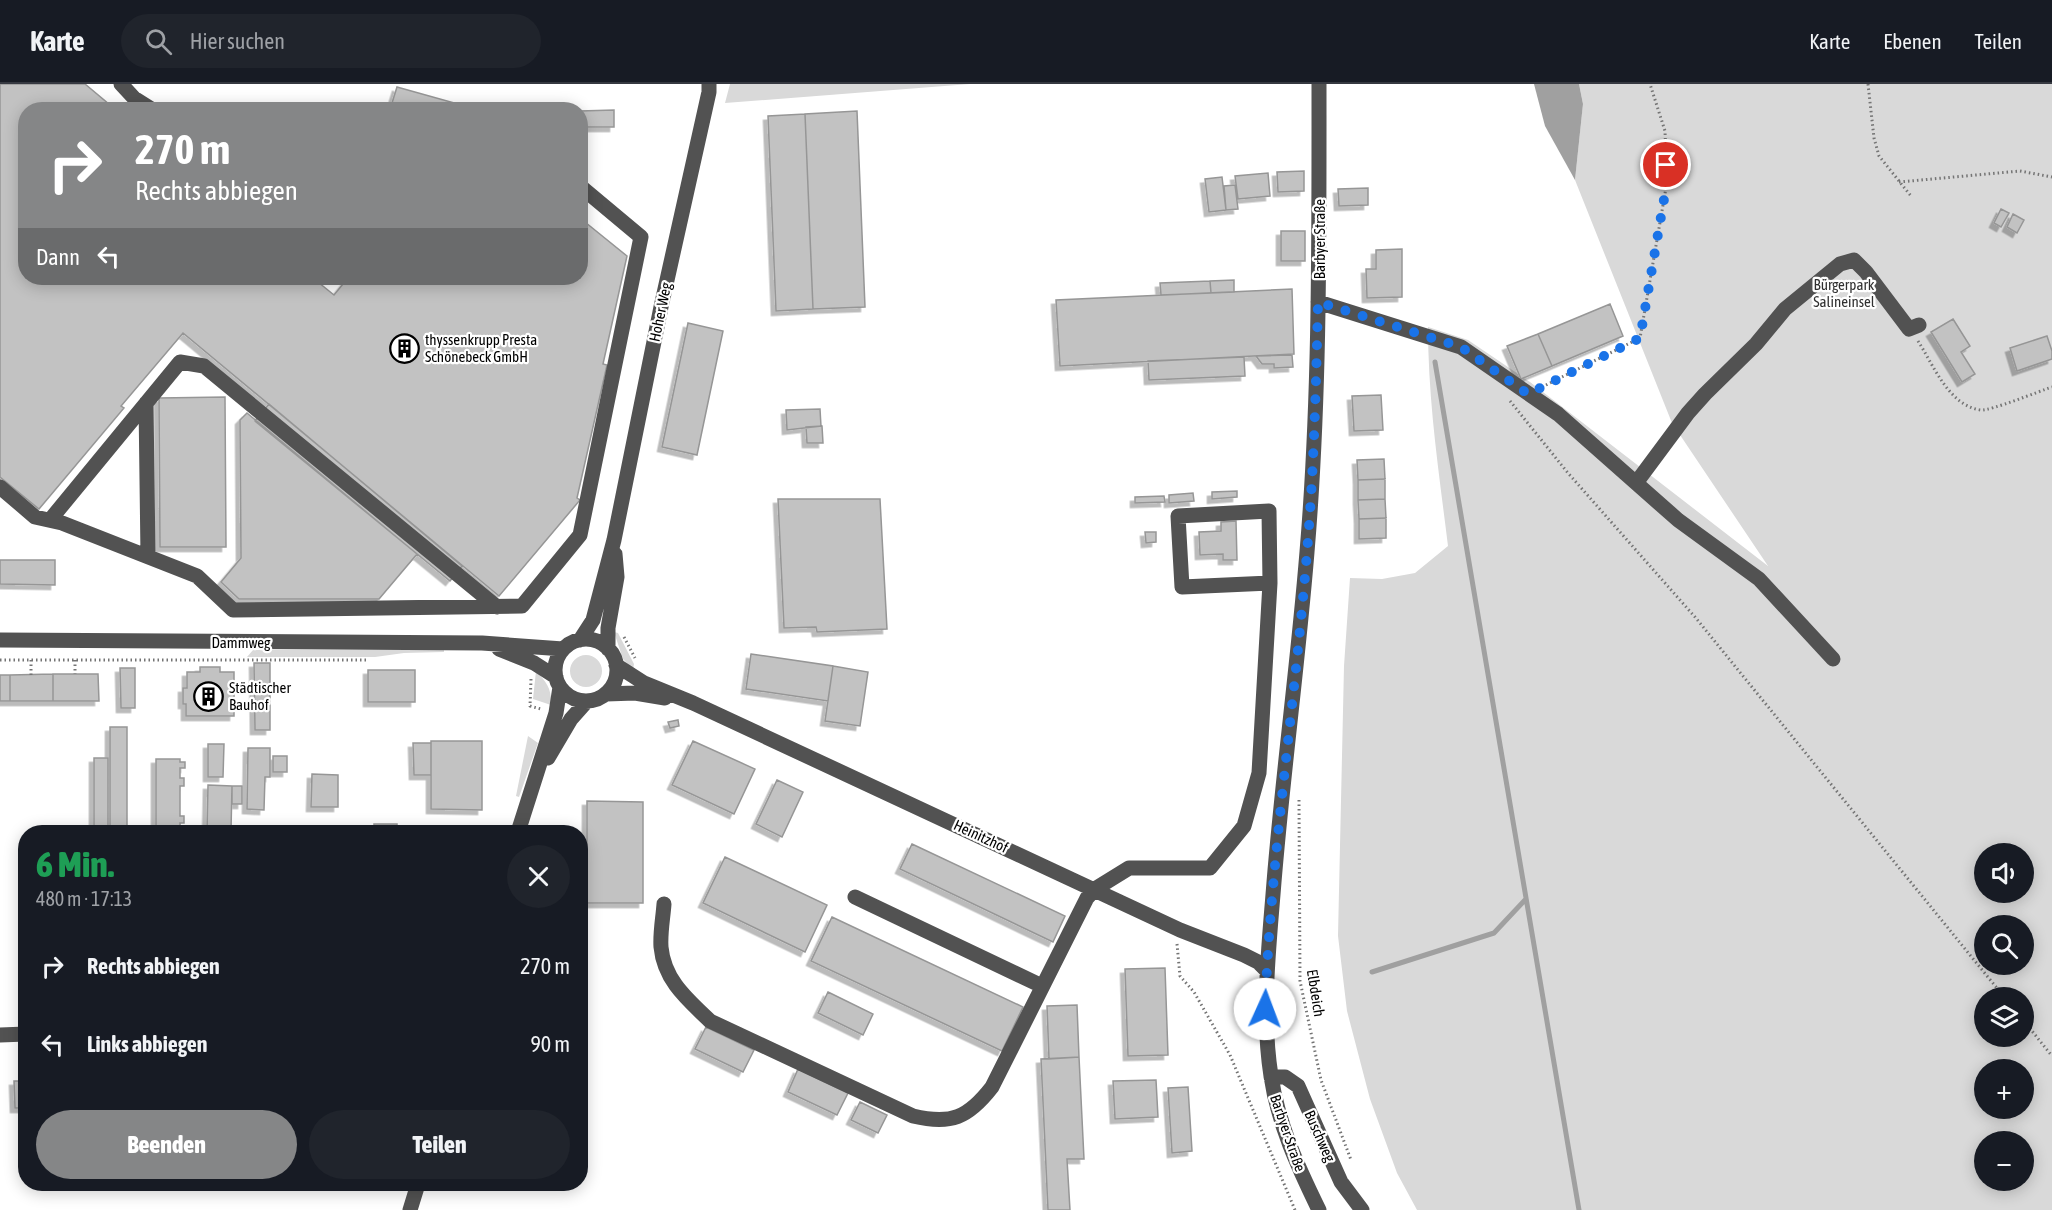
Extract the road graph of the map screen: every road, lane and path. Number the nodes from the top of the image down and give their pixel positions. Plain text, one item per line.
1 (121, 84) edge
2 (709, 84) edge
3 (1319, 84) edge
4 (1650, 84) edge
5 (1868, 84) edge
6 (140, 102) edge
7 (2052, 177) edge
8 (1899, 182) junction
9 (588, 193) edge
10 (1911, 196) dead end
11 (1318, 302) junction
12 (1914, 327) joint
13 (2052, 387) edge
14 (1528, 394) junction
15 (1508, 399) dead end
16 (146, 403) junction
17 (1636, 483) junction
18 (0, 487) edge
19 (50, 520) junction
20 (614, 540) junction
21 (148, 556) junction
22 (1270, 583) junction
23 (497, 607) junction
24 (608, 624) junction
25 (0, 640) edge
26 (580, 640) junction
27 (482, 643) junction
28 (563, 649) junction
29 (608, 649) junction
30 (1833, 659) dead end
31 (0, 660) edge
32 (32, 660) junction
33 (75, 660) junction
34 (373, 660) dead end
35 (534, 663) junction
36 (616, 665) junction
37 (75, 674) dead end
38 (32, 675) dead end
39 (635, 678) junction
40 (558, 682) junction
41 (606, 694) junction
42 (587, 701) junction
43 (693, 703) junction
44 (530, 706) dead end
45 (536, 778) junction
46 (1299, 800) dead end
47 (520, 825) edge
48 (1095, 889) junction
49 (855, 897) dead end
50 (664, 904) dead end
51 (1176, 941) dead end
52 (1267, 971) junction
53 (1042, 986) junction
54 (1995, 987) edge
55 (18, 1034) edge
56 (2034, 1034) edge
57 (0, 1035) edge
58 (2052, 1056) edge
59 (1271, 1077) junction
60 (1353, 1167) dead end
61 (416, 1191) edge
62 (410, 1210) edge
63 (1295, 1210) edge
64 (1319, 1210) edge
65 (1362, 1210) edge

1 - 6 street
2 - 20 street, Hoher Weg
3 - 11 street, Barbyer Straße
4 - 14 path
5 - 8 path
7 - 8 path
8 - 10 path
9 - 23 street
11 - 14 street
11 - 52 street, Barbyer Straße
12 - 13 path
12 - 17 street
14 - 17 street
15 - 54 path
16 - 19 street
16 - 21 street
16 - 23 street
17 - 30 street
18 - 19 street
19 - 21 street
20 - 24 street, Hoher Weg
20 - 26 street, Hoher Weg
21 - 23 street
22 - 22 street
22 - 48 street
24 - 29 street, Hoher Weg
24 - 39 path
25 - 27 street, Dammweg
26 - 28 street
26 - 29 street
27 - 28 street, Dammweg
27 - 35 street, Dammweg
28 - 40 street
29 - 36 street
31 - 32 path
32 - 33 path
32 - 38 path
33 - 34 path
33 - 37 path
35 - 40 street, Dammweg
35 - 44 path
36 - 39 street, Heinitzhof
36 - 41 street
39 - 43 street, Heinitzhof
40 - 42 street
40 - 45 street
41 - 42 street
41 - 43 street, Heinitzhof
42 - 45 street
43 - 48 street, Heinitzhof
45 - 47 street
46 - 60 path, Elbdeich
48 - 52 street, Heinitzhof
48 - 53 street
49 - 53 street
50 - 53 street
51 - 63 path
52 - 59 street, Barbyer Straße
55 - 57 street
56 - 58 path
59 - 64 street, Barbyer Straße
59 - 65 street, Buschweg
61 - 62 street

